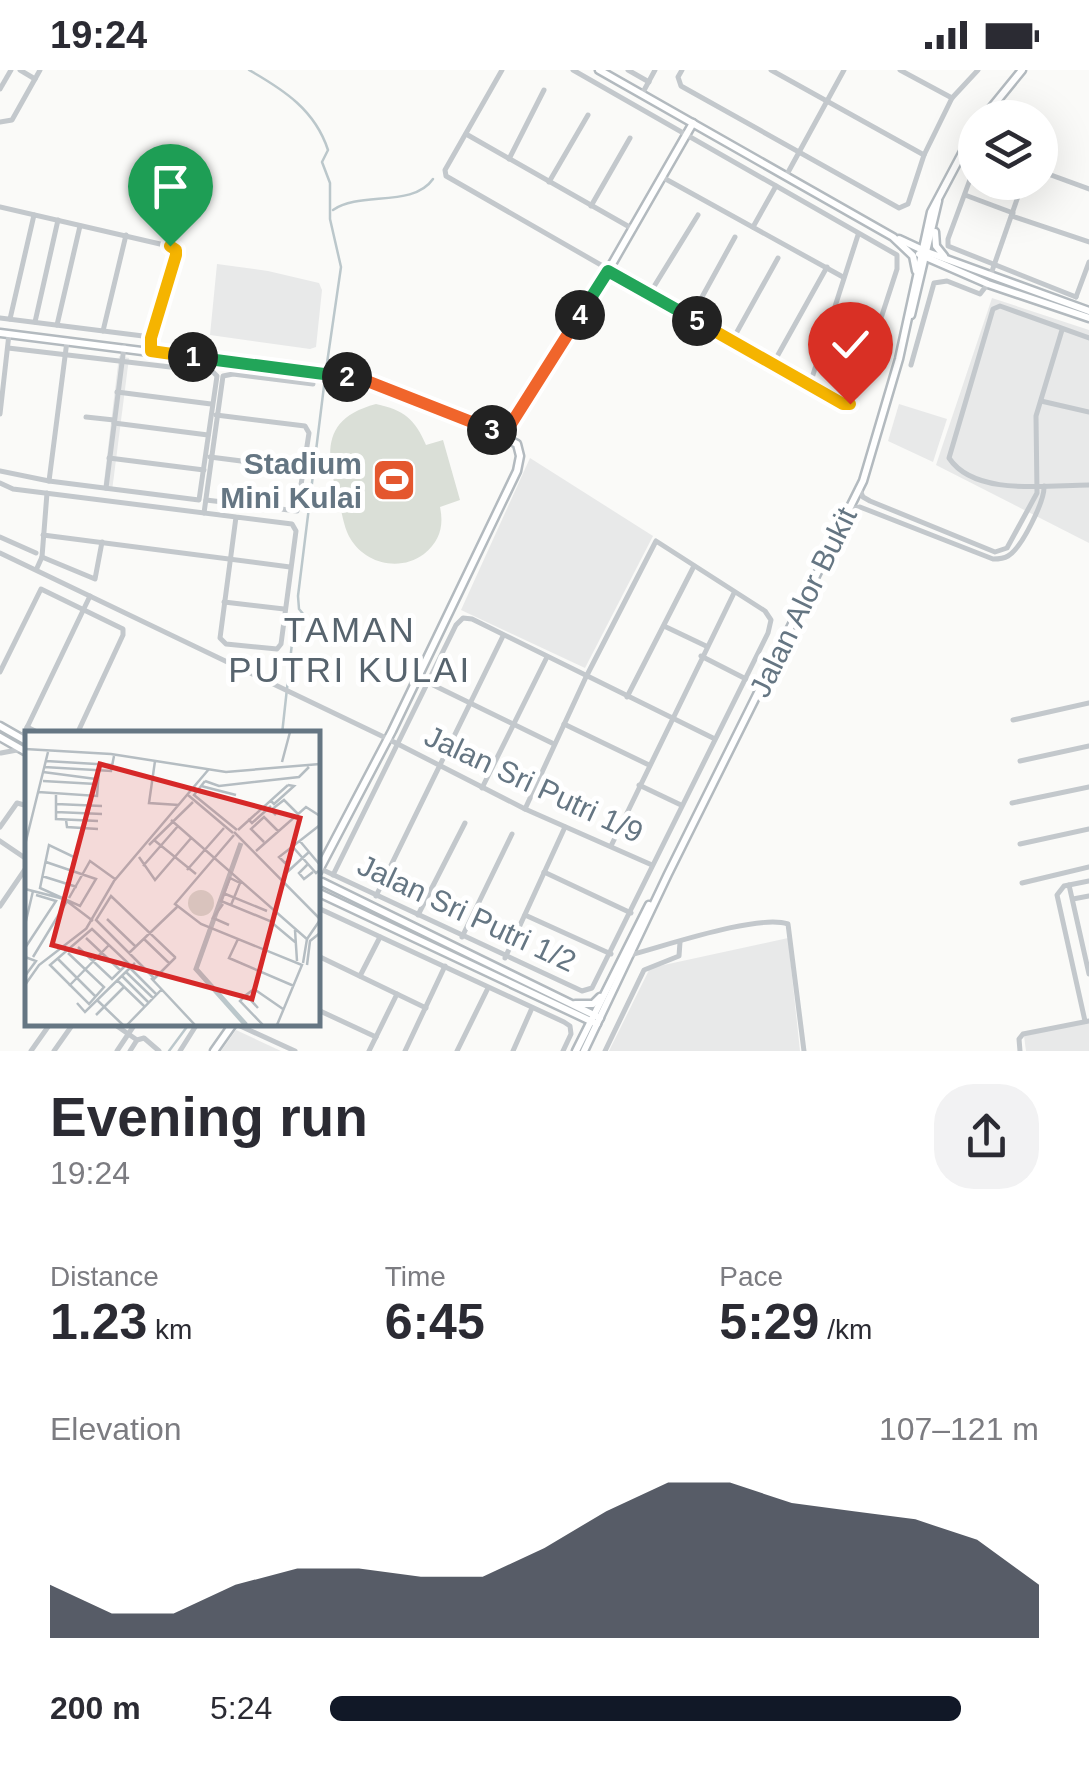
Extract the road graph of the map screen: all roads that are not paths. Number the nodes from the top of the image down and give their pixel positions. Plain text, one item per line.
1 (10, 70) edge
2 (20, 70) edge
3 (40, 70) edge
4 (502, 70) edge
5 (574, 70) edge
6 (599, 70) edge
7 (628, 70) edge
8 (655, 70) edge
9 (682, 70) edge
10 (771, 70) edge
11 (844, 70) edge
12 (900, 70) edge
13 (978, 70) edge
14 (1022, 70) edge
15 (35, 79) junction
16 (648, 82) junction
17 (0, 89) edge
18 (544, 90) dead end
19 (642, 94) junction
20 (952, 98) junction
21 (828, 100) junction
22 (998, 100) edge
23 (588, 115) dead end
24 (0, 122) edge
25 (693, 123) junction
26 (687, 133) junction
27 (466, 134) junction
28 (630, 138) dead end
29 (799, 152) junction
30 (924, 155) junction
31 (509, 159) junction
32 (958, 160) edge
33 (786, 176) junction
34 (662, 177) junction
35 (1058, 178) edge
36 (549, 182) junction
37 (776, 185) junction
38 (1089, 189) edge
39 (938, 197) junction
40 (963, 200) edge
41 (978, 200) edge
42 (1017, 200) edge
43 (591, 206) junction
44 (0, 207) edge
45 (937, 214) junction
46 (1013, 214) junction
47 (34, 215) junction
48 (698, 215) dead end
49 (58, 220) junction
50 (80, 225) junction
51 (926, 226) junction
52 (753, 227) junction
53 (633, 229) junction
54 (858, 233) junction
55 (126, 235) junction
56 (735, 237) dead end
57 (902, 242) junction
58 (1089, 242) edge
59 (924, 254) junction
60 (778, 258) dead end
61 (1089, 262) edge
62 (953, 265) junction
63 (826, 267) junction
64 (993, 270) junction
65 (608, 271) junction
66 (843, 278) junction
67 (988, 284) junction
68 (917, 287) junction
69 (650, 293) junction
70 (1073, 305) junction
71 (1089, 314) edge
72 (0, 318) edge
73 (691, 318) junction
74 (10, 319) junction
75 (35, 322) junction
76 (57, 326) junction
77 (1062, 330) junction
78 (104, 331) junction
79 (5, 333) edge
80 (151, 338) junction
81 (1089, 338) edge
82 (733, 339) junction
83 (67, 341) junction
84 (8, 348) junction
85 (124, 348) junction
86 (151, 351) junction
87 (65, 354) junction
88 (122, 361) junction
89 (774, 362) junction
90 (911, 365) dead end
91 (313, 384) dead end
92 (810, 384) junction
93 (117, 392) junction
94 (1041, 401) junction
95 (212, 404) junction
96 (1089, 412) edge
97 (0, 414) edge
98 (216, 415) junction
99 (86, 417) dead end
100 (114, 422) junction
101 (504, 435) junction
102 (208, 436) junction
103 (210, 457) junction
104 (109, 458) junction
105 (304, 469) junction
106 (204, 470) junction
107 (0, 471) edge
108 (49, 481) junction
109 (0, 483) edge
110 (1040, 483) junction
111 (1089, 485) edge
112 (106, 488) junction
113 (859, 488) junction
114 (48, 493) junction
115 (203, 499) junction
116 (849, 510) junction
117 (204, 514) junction
118 (236, 517) junction
119 (43, 535) junction
120 (0, 536) edge
121 (102, 542) junction
122 (40, 553) junction
123 (2, 554) edge
124 (230, 559) junction
125 (0, 563) edge
126 (290, 566) junction
127 (694, 566) junction
128 (34, 568) junction
129 (734, 592) junction
130 (90, 596) junction
131 (224, 602) junction
132 (84, 609) junction
133 (284, 609) junction
134 (664, 626) junction
135 (503, 636) junction
136 (706, 646) junction
137 (547, 656) junction
138 (701, 656) junction
139 (0, 672) edge
140 (586, 677) junction
141 (746, 679) junction
142 (427, 682) junction
143 (627, 697) junction
144 (470, 703) junction
145 (1089, 704) edge
146 (672, 718) junction
147 (1012, 720) dead end
148 (513, 724) junction
149 (564, 724) junction
150 (0, 726) edge
151 (27, 726) junction
152 (26, 731) edge
153 (36, 731) edge
154 (77, 731) edge
155 (2, 738) edge
156 (388, 739) junction
157 (715, 739) junction
158 (24, 740) edge
159 (398, 744) junction
160 (554, 744) junction
161 (1089, 746) edge
162 (25, 752) edge
163 (1, 754) edge
164 (1020, 761) dead end
165 (649, 765) junction
166 (441, 766) junction
167 (639, 785) junction
168 (1089, 787) edge
169 (482, 788) junction
170 (1012, 803) dead end
171 (25, 805) edge
172 (681, 805) junction
173 (525, 809) junction
174 (465, 823) dead end
175 (0, 826) edge
176 (564, 827) junction
177 (1089, 829) edge
178 (512, 834) dead end
179 (0, 841) edge
180 (1020, 844) dead end
181 (610, 847) junction
182 (25, 860) edge
183 (652, 865) junction
184 (25, 866) edge
185 (1089, 868) edge
186 (544, 872) junction
187 (333, 875) junction
188 (320, 876) edge
189 (1089, 881) edge
190 (1022, 882) dead end
191 (1069, 885) junction
192 (320, 894) edge
193 (3, 895) edge
194 (376, 896) junction
195 (1089, 896) edge
196 (1072, 899) junction
197 (0, 906) edge
198 (320, 909) edge
199 (630, 912) junction
200 (418, 915) junction
201 (525, 915) junction
202 (462, 936) junction
203 (380, 937) junction
204 (680, 942) junction
205 (1086, 946) edge
206 (611, 954) junction
207 (626, 956) junction
208 (320, 957) edge
209 (506, 958) junction
210 (445, 966) junction
211 (1089, 974) edge
212 (360, 976) junction
213 (488, 988) junction
214 (397, 994) junction
215 (602, 995) junction
216 (426, 1008) junction
217 (532, 1008) junction
218 (573, 1008) junction
219 (320, 1011) edge
220 (595, 1019) junction
221 (1087, 1021) edge
222 (49, 1026) edge
223 (72, 1026) edge
224 (117, 1026) edge
225 (134, 1026) edge
226 (197, 1026) edge
227 (233, 1026) edge
228 (239, 1026) edge
229 (129, 1033) junction
230 (376, 1037) junction
231 (138, 1040) junction
232 (579, 1050) edge
233 (31, 1051) edge
234 (54, 1051) edge
235 (117, 1051) edge
236 (130, 1051) edge
237 (159, 1051) edge
238 (180, 1051) edge
239 (214, 1051) edge
240 (295, 1051) edge
241 (369, 1051) edge
242 (405, 1051) edge
243 (458, 1051) edge
244 (513, 1051) edge
245 (563, 1051) edge
246 (605, 1051) edge
247 (804, 1051) edge
248 (1020, 1051) edge

1 - 17 street
2 - 15 street
3 - 15 street
4 - 27 street
5 - 26 street
6 - 19 main road
7 - 16 street
8 - 16 street
9 - 29 street
10 - 21 street
11 - 21 street
12 - 20 street
13 - 20 street
14 - 22 main road
15 - 24 street
16 - 19 street
18 - 31 street
19 - 25 main road
20 - 30 street
21 - 29 street
21 - 30 street
23 - 36 street
25 - 26 main road
25 - 33 main road
26 - 34 main road
26 - 37 street
27 - 31 street
27 - 65 street
28 - 43 street
29 - 30 street
29 - 33 street
31 - 36 street
32 - 39 main road, Jalan Alor Bukit
33 - 57 main road
34 - 52 street
34 - 53 main road
35 - 38 street
36 - 43 street
37 - 52 street
37 - 54 street
39 - 45 main road, Jalan Alor Bukit
39 - 51 main road, Jalan Alor Bukit
40 - 64 street
41 - 46 street
42 - 46 street
43 - 53 street
44 - 47 street
45 - 59 main road, Jalan Alor Bukit
45 - 62 main road
46 - 58 street
46 - 64 street
47 - 49 street
47 - 74 street
48 - 69 street
49 - 50 street
49 - 75 street
50 - 55 street
50 - 76 street
51 - 57 main road
51 - 59 main road, Jalan Alor Bukit
52 - 63 street
53 - 65 main road
54 - 66 street
54 - 92 street
55 - 78 street
55 - 80 street
56 - 73 street
57 - 59 main road
57 - 68 main road
59 - 62 main road
59 - 68 main road, Jalan Alor Bukit
60 - 82 street
61 - 70 street
62 - 64 main road
62 - 67 main road
62 - 68 main road
63 - 66 street
63 - 89 street
64 - 67 street
64 - 70 main road
65 - 69 street
65 - 101 main road
66 - 92 street
67 - 70 main road
67 - 90 street
68 - 113 main road, Jalan Alor Bukit
69 - 73 street
70 - 71 main road
72 - 74 street
73 - 82 street
74 - 75 street
75 - 76 street
76 - 78 street
77 - 81 street
77 - 94 street
77 - 110 street
78 - 80 street
79 - 83 main road
79 - 84 street
80 - 86 street
82 - 89 street
83 - 85 main road
83 - 87 street
84 - 87 street
84 - 97 street
85 - 86 main road
85 - 88 street
86 - 101 main road
87 - 88 street
87 - 108 street
88 - 93 street
88 - 95 street
89 - 92 street
91 - 98 street
93 - 95 street
93 - 100 street
94 - 96 street
94 - 110 street
95 - 102 street
98 - 103 street
98 - 105 street
99 - 100 street
100 - 102 street
100 - 104 street
101 - 156 main road
102 - 106 street
103 - 105 street
103 - 115 street
104 - 106 street
104 - 112 street
105 - 115 street
106 - 115 street
107 - 108 street
108 - 112 street
109 - 114 street
110 - 111 street
110 - 113 street
110 - 116 street
112 - 115 street
113 - 116 main road, Jalan Alor Bukit
114 - 117 street
114 - 119 street
115 - 117 street
116 - 207 main road, Jalan Alor Bukit
117 - 118 street
118 - 124 street
118 - 126 street
119 - 121 street
119 - 122 street
120 - 122 street
121 - 122 street
121 - 124 street
122 - 128 street
123 - 125 street
123 - 128 street, Jalan Sri Putri 1/9
124 - 126 street
124 - 131 street
126 - 133 street
127 - 129 street
127 - 134 street
127 - 140 street
128 - 130 street, Jalan Sri Putri 1/9
129 - 136 street
129 - 141 street
130 - 132 street
130 - 156 street, Jalan Sri Putri 1/9
131 - 133 street
131 - 133 street
132 - 139 street
132 - 151 street
132 - 154 street
134 - 136 street
134 - 143 street
135 - 137 street
135 - 142 street
135 - 144 street
136 - 138 street
137 - 140 street
137 - 148 street
138 - 141 street
138 - 146 street
140 - 143 street
140 - 149 street
141 - 157 street
142 - 144 street
142 - 159 street
143 - 146 street
144 - 148 street
144 - 166 street
145 - 147 street
146 - 157 street
146 - 165 street
148 - 160 street
148 - 169 street
149 - 160 street
149 - 165 street
150 - 158 main road
151 - 152 street
151 - 153 street
155 - 162 main road
155 - 163 street
156 - 159 street, Jalan Sri Putri 1/9
156 - 188 main road
157 - 172 street
159 - 166 street, Jalan Sri Putri 1/9
159 - 187 street
160 - 173 street
161 - 164 street
162 - 163 street
165 - 167 street
166 - 169 street, Jalan Sri Putri 1/9
166 - 194 street
167 - 172 street
167 - 181 street
168 - 170 street
169 - 173 street, Jalan Sri Putri 1/9
171 - 175 street
172 - 183 street
173 - 176 street, Jalan Sri Putri 1/9
174 - 200 street
176 - 181 street, Jalan Sri Putri 1/9
176 - 186 street
177 - 180 street
178 - 202 street
179 - 182 street
181 - 183 street, Jalan Sri Putri 1/9
183 - 199 street
184 - 193 street
185 - 190 street
186 - 199 street
186 - 201 street
187 - 188 street, Jalan Sri Putri 1/2
187 - 194 street, Jalan Sri Putri 1/2
188 - 218 main road
189 - 191 street
191 - 196 street
191 - 221 street
192 - 218 main road
193 - 197 street
194 - 200 street, Jalan Sri Putri 1/2
195 - 196 street
196 - 205 street
198 - 203 street
199 - 206 street
200 - 202 street, Jalan Sri Putri 1/2
201 - 206 street
201 - 209 street
202 - 209 street, Jalan Sri Putri 1/2
203 - 210 street
203 - 212 street
204 - 207 street
204 - 246 street
204 - 247 street
205 - 211 street
206 - 209 street, Jalan Sri Putri 1/2
207 - 215 main road, Jalan Alor Bukit
207 - 220 main road, Jalan Alor Bukit
208 - 212 street
210 - 213 street
210 - 216 street
212 - 214 street
213 - 217 street
213 - 243 street
214 - 216 street
214 - 230 street
215 - 218 main road
215 - 220 main road, Jalan Alor Bukit
216 - 242 street
217 - 244 street
217 - 245 street
218 - 220 main road
218 - 232 main road
219 - 230 street
220 - 232 main road, Jalan Alor Bukit
221 - 248 street
222 - 233 street
223 - 234 street
224 - 229 street
225 - 229 street
226 - 238 street
227 - 239 main road
228 - 240 street
229 - 231 street
229 - 235 street
230 - 241 street
231 - 236 street
231 - 237 street

